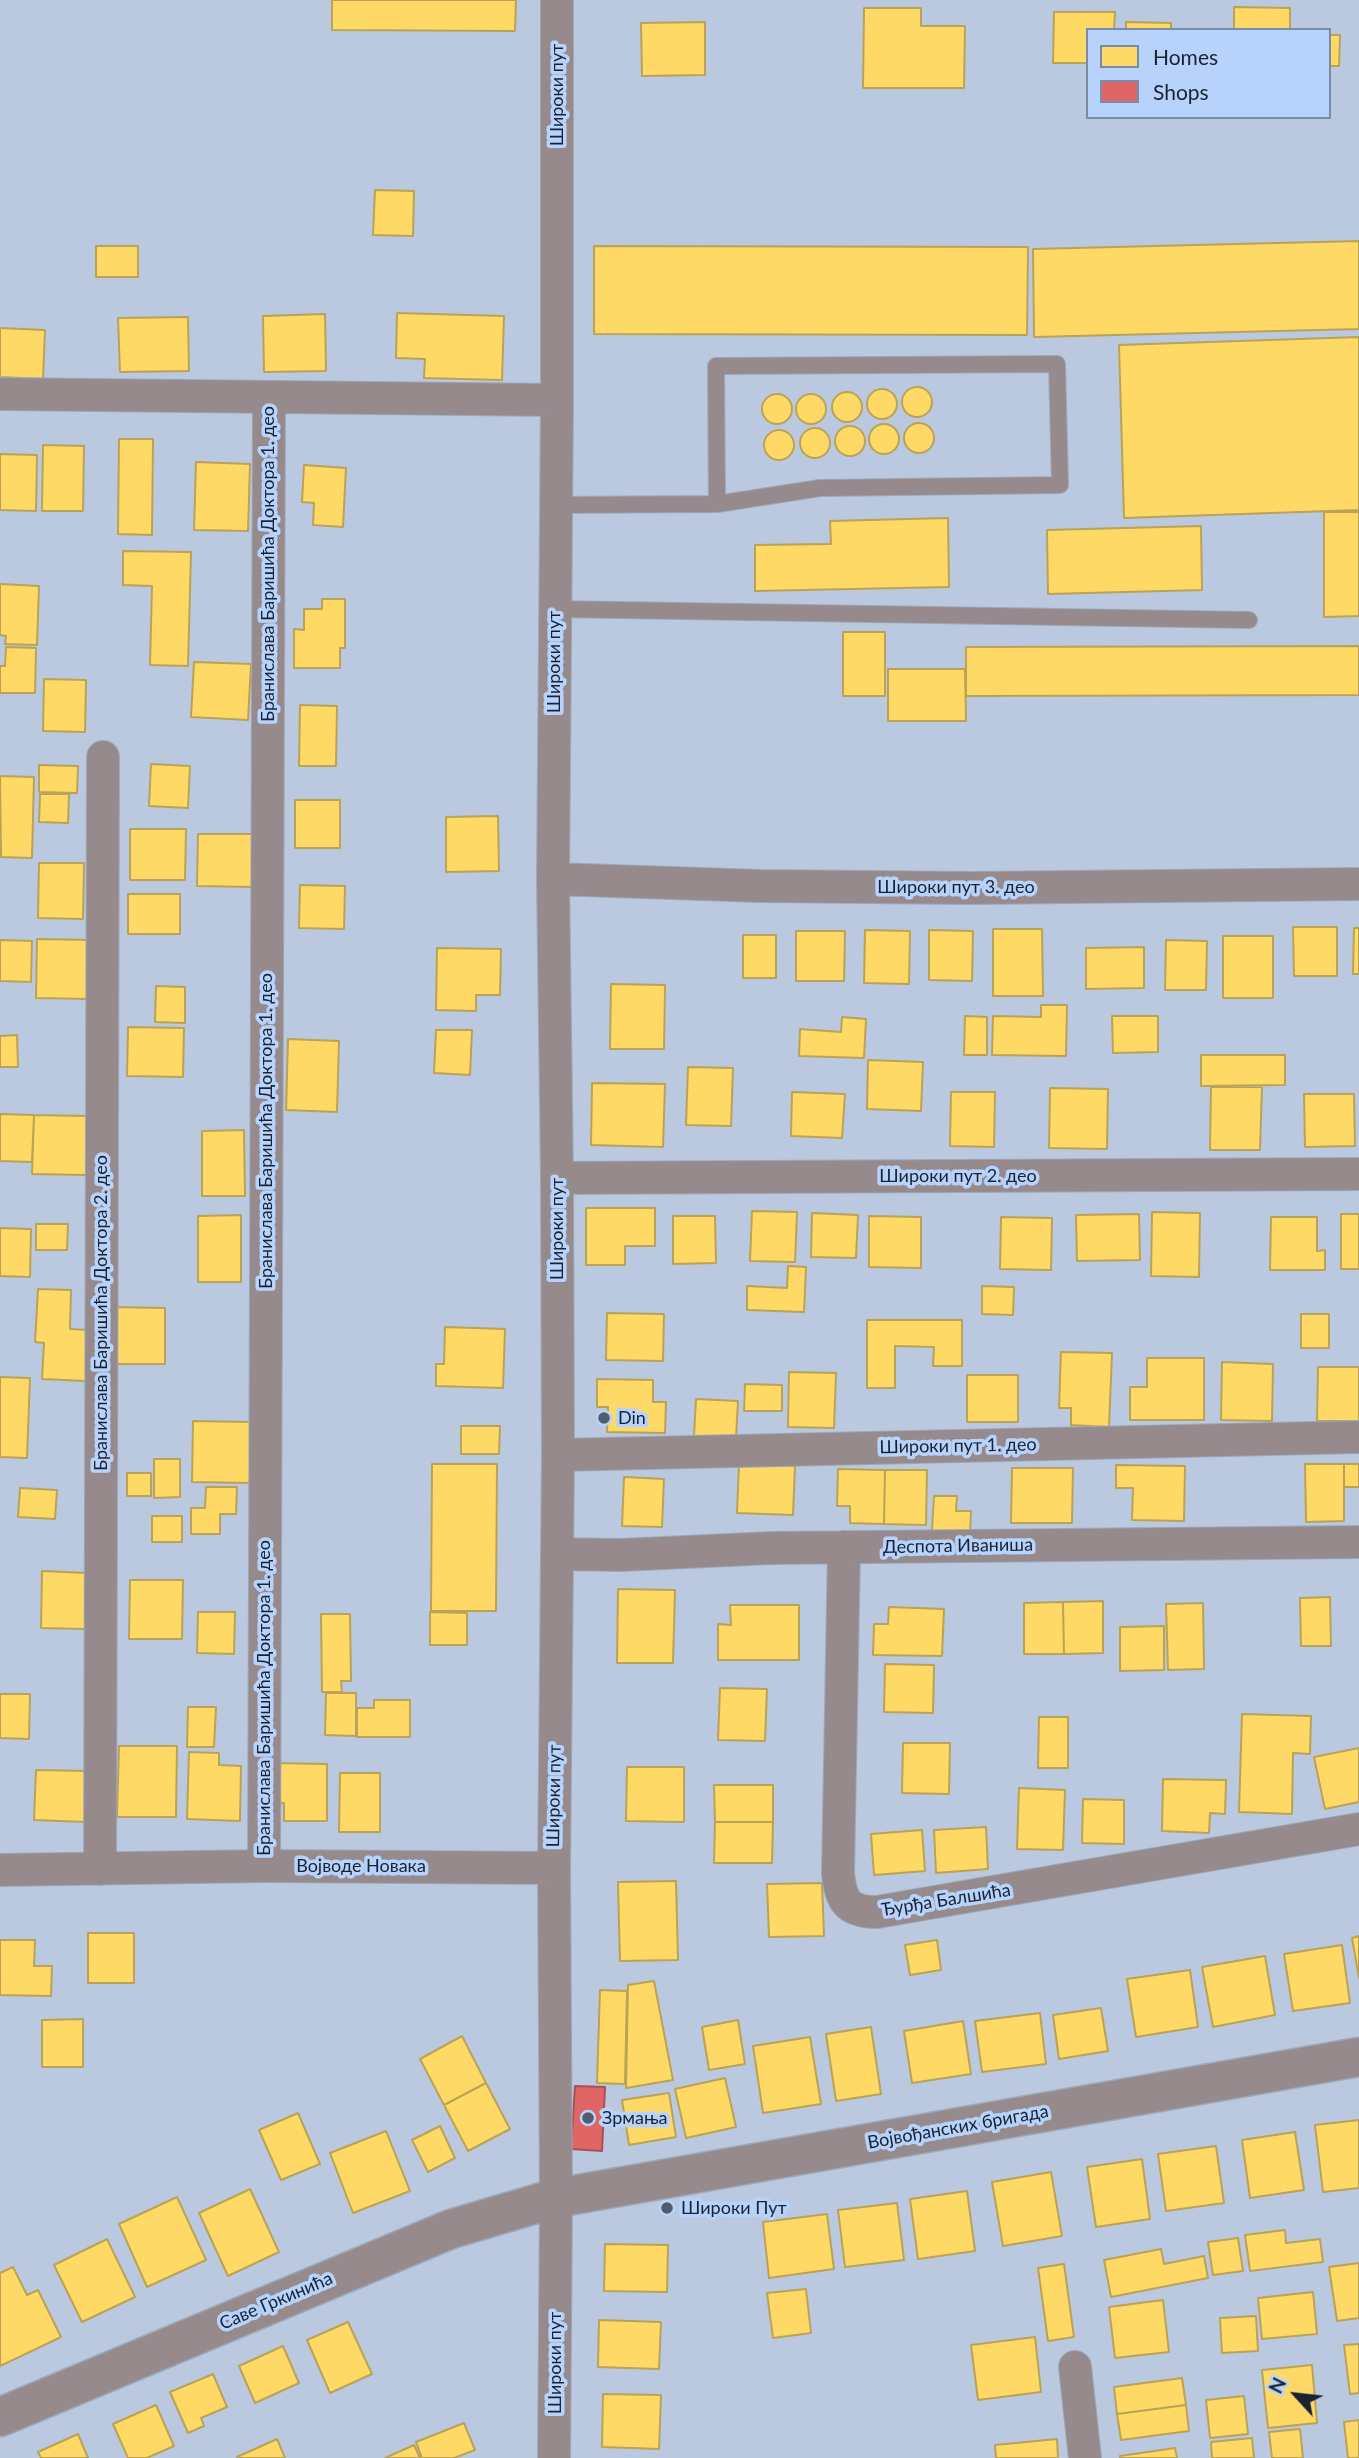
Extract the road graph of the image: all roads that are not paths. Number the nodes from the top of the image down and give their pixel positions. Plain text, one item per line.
1 (557, 0) edge
2 (0, 394) edge
3 (269, 397) junction
4 (557, 400) junction
5 (717, 504) junction
6 (555, 505) junction
7 (554, 610) junction
8 (1249, 620) dead end
9 (103, 757) dead end
10 (553, 879) junction
11 (1359, 884) edge
12 (1359, 1174) edge
13 (557, 1178) junction
14 (1359, 1437) edge
15 (558, 1455) junction
16 (1359, 1542) edge
17 (845, 1547) junction
18 (556, 1554) junction
19 (1359, 1829) edge
20 (264, 1866) junction
21 (554, 1868) junction
22 (100, 1869) junction
23 (0, 1870) edge
24 (1359, 2057) edge
25 (556, 2198) junction
26 (1075, 2367) dead end
27 (0, 2417) edge
28 (554, 2458) edge
29 (1085, 2458) edge

1 - 4 street, Широки пут
2 - 3 street
3 - 4 street
3 - 20 street, Бранислава Баришића Доктора 1. део
4 - 6 street, Широки пут
5 - 5 lane
5 - 6 lane
6 - 7 street, Широки пут
7 - 8 lane
7 - 10 street, Широки пут
9 - 22 street, Бранислава Баришића Доктора 2. део
10 - 11 street, Широки пут 3. део
10 - 13 street, Широки пут
12 - 13 street, Широки пут 2. део
13 - 15 street, Широки пут
14 - 15 street, Широки пут 1. део
15 - 18 street, Широки пут
16 - 17 street, Деспота Иваниша
17 - 18 street, Деспота Иваниша
17 - 19 street, Ђурђа Балшића
18 - 21 street, Широки пут
20 - 21 street, Војводе Новака
20 - 22 street, Војводе Новака
21 - 25 street, Широки пут
22 - 23 street, Војводе Новака
24 - 25 street, Војвођанских бригада
25 - 27 street, Саве Гркинића
25 - 28 street, Широки пут
26 - 29 street

